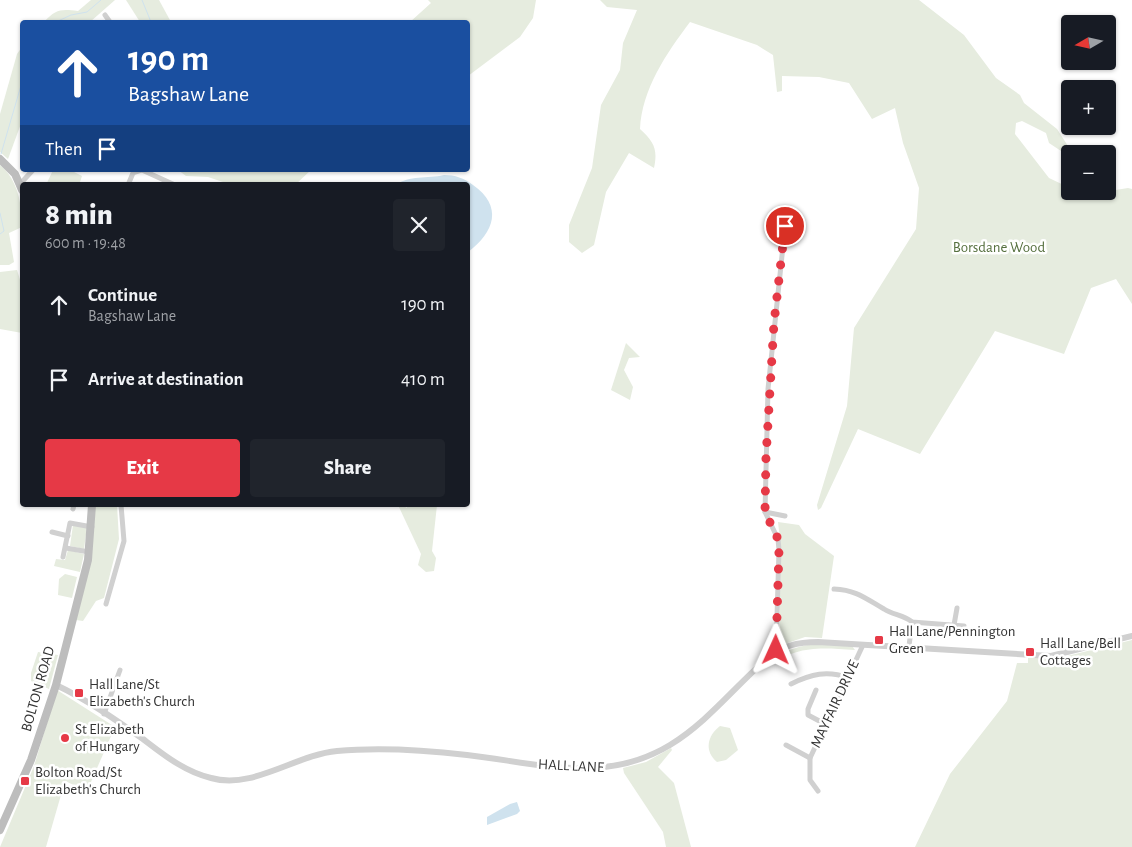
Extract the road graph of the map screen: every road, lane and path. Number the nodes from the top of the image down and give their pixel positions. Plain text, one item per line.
1 (105, 15) dead end
2 (109, 20) edge
3 (0, 159) edge
4 (137, 172) edge
5 (145, 172) edge
6 (129, 182) edge
7 (167, 182) edge
8 (20, 185) edge
9 (785, 226) dead end
10 (92, 507) edge
11 (121, 507) edge
12 (766, 514) junction
13 (785, 516) dead end
14 (92, 527) junction
15 (52, 532) dead end
16 (68, 536) junction
17 (66, 548) junction
18 (89, 552) junction
19 (63, 558) dead end
20 (843, 582) dead end
21 (834, 588) dead end
22 (842, 589) junction
23 (106, 604) dead end
24 (957, 608) dead end
25 (912, 622) junction
26 (954, 626) junction
27 (964, 626) dead end
28 (1132, 636) edge
29 (862, 645) junction
30 (909, 646) junction
31 (776, 650) junction
32 (120, 670) dead end
33 (849, 678) junction
34 (791, 684) dead end
35 (56, 685) junction
36 (816, 690) dead end
37 (104, 714) junction
38 (825, 724) junction
39 (786, 745) dead end
40 (810, 758) junction
41 (818, 791) dead end
42 (0, 830) edge

1 - 2 street
3 - 8 main road
4 - 6 street
5 - 7 street
9 - 12 street
10 - 14 main road, BOLTON ROAD
11 - 23 street
12 - 13 street
12 - 31 street
14 - 16 street
14 - 18 main road, BOLTON ROAD
15 - 16 street
16 - 17 street
17 - 18 street
17 - 19 street
18 - 35 main road, BOLTON ROAD
20 - 22 street
21 - 22 street
22 - 25 street
24 - 26 street
25 - 26 street
25 - 30 street
26 - 27 street
28 - 30 street, HALL LANE
29 - 30 street, HALL LANE
29 - 31 street, HALL LANE
29 - 33 street, MAYFAIR DRIVE
31 - 37 street, HALL LANE
32 - 37 street
33 - 34 street
33 - 38 street, MAYFAIR DRIVE
35 - 37 street, HALL LANE
35 - 42 main road, BOLTON ROAD
36 - 38 street
38 - 40 street, MAYFAIR DRIVE
39 - 40 street
40 - 41 street, MAYFAIR DRIVE

